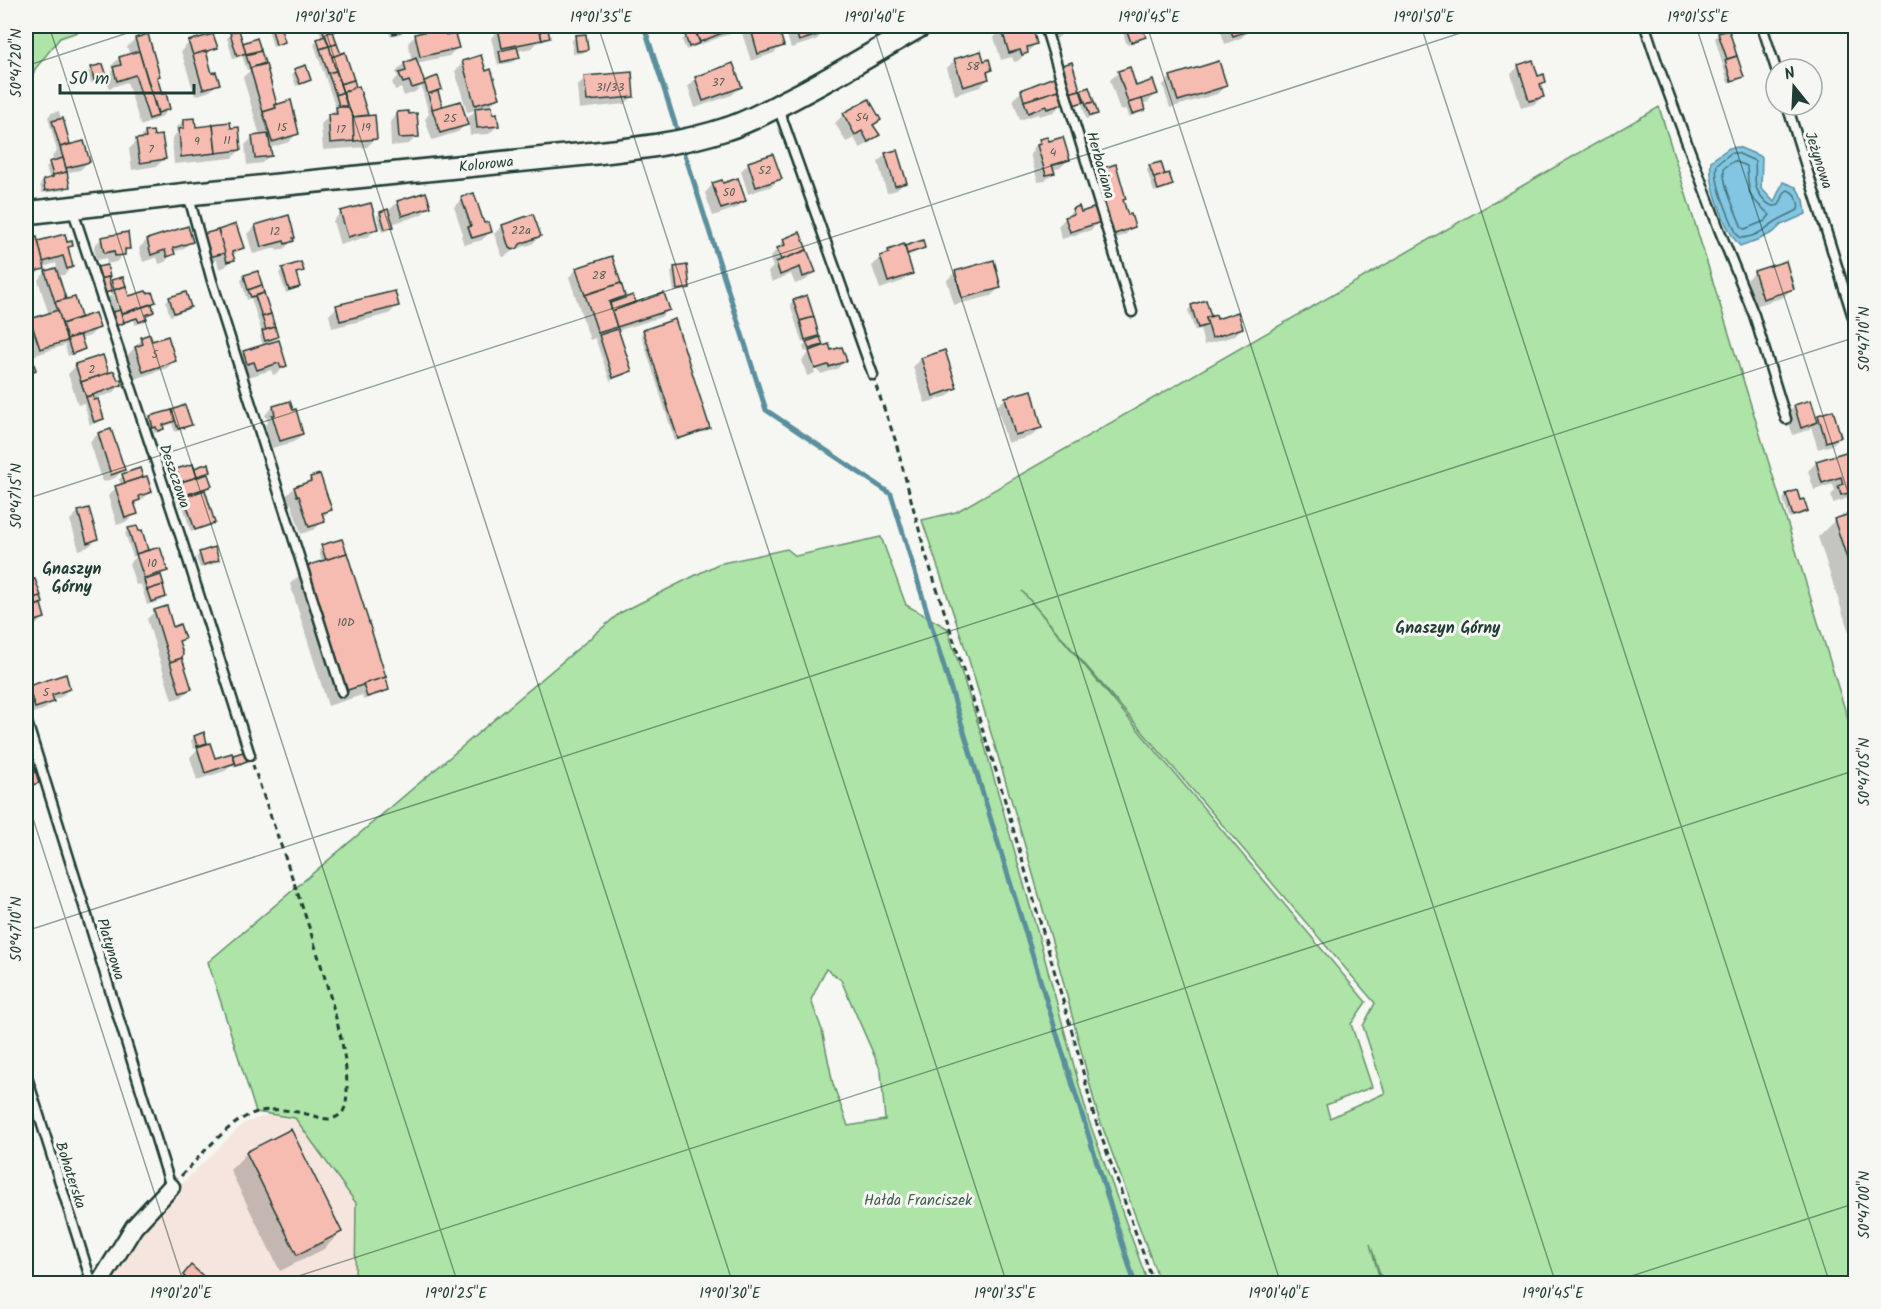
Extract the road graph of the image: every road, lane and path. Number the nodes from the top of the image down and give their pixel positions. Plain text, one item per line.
1 (920, 26) edge
2 (1045, 26) edge
3 (1645, 26) edge
4 (1762, 26) edge
5 (1772, 57) edge
6 (778, 106) junction
7 (1791, 117) edge
8 (188, 194) junction
9 (72, 207) junction
10 (26, 213) edge
11 (1132, 312) dead end
12 (1856, 327) edge
13 (873, 375) joint
14 (1786, 418) dead end
15 (342, 692) dead end
16 (26, 719) edge
17 (250, 755) joint
18 (26, 1074) edge
19 (171, 1187) junction
20 (92, 1284) edge
21 (99, 1284) edge
22 (1154, 1284) edge

1 - 6 street, Kolorowa
2 - 11 lane, Herbaciana
3 - 14 lane
4 - 5 lane
6 - 8 street, Kolorowa
6 - 13 lane
7 - 12 lane, Jeżynowa
8 - 9 street, Kolorowa
8 - 15 lane
9 - 10 street, Kolorowa
9 - 17 lane, Deszczowa
13 - 22 path
16 - 19 lane, Platynowa
17 - 19 path
18 - 20 lane, Bohaterska
19 - 21 street

